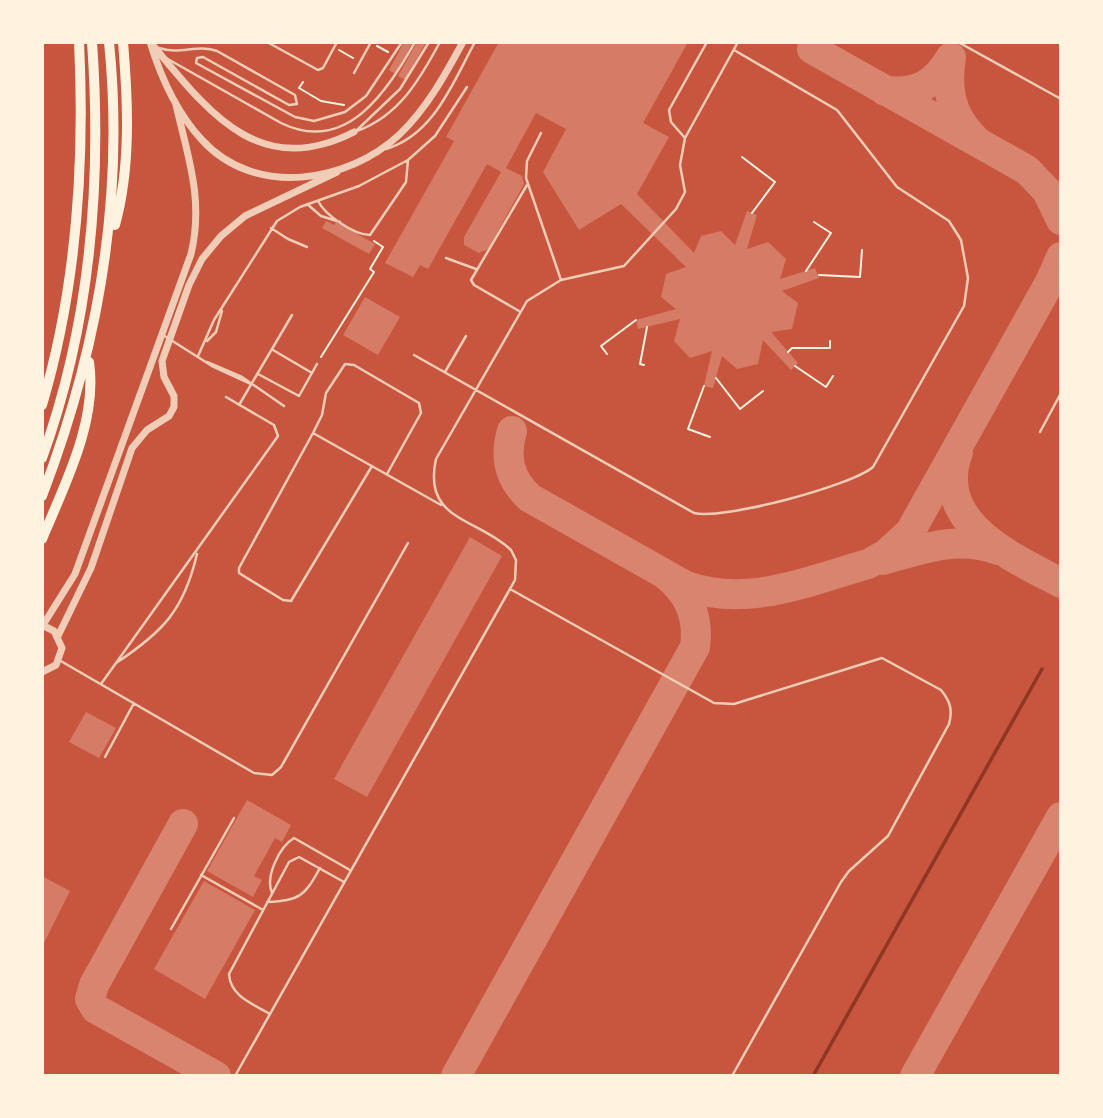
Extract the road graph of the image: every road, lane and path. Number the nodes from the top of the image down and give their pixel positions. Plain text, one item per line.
1 (79, 42) edge
2 (92, 42) edge
3 (109, 42) edge
4 (123, 42) edge
5 (267, 42) edge
6 (337, 42) edge
7 (371, 42) edge
8 (402, 42) edge
9 (415, 42) edge
10 (429, 42) edge
11 (440, 42) edge
12 (463, 42) edge
13 (475, 42) edge
14 (707, 42) edge
15 (738, 42) edge
16 (958, 42) edge
17 (151, 43) edge
18 (334, 47) junction
19 (734, 50) junction
20 (394, 56) junction
21 (163, 57) junction
22 (360, 62) junction
23 (354, 73) dead end
24 (467, 87) dead end
25 (299, 88) dead end
26 (1061, 99) edge
27 (176, 105) junction
28 (351, 108) junction
29 (357, 116) junction
30 (354, 132) junction
31 (541, 133) dead end
32 (685, 138) junction
33 (376, 152) junction
34 (742, 157) dead end
35 (408, 160) junction
36 (337, 172) junction
37 (527, 185) junction
38 (318, 201) junction
39 (307, 204) junction
40 (752, 213) dead end
41 (340, 222) junction
42 (814, 222) dead end
43 (271, 228) junction
44 (362, 234) junction
45 (108, 245) junction
46 (307, 247) dead end
47 (862, 250) dead end
48 (446, 258) dead end
49 (477, 269) junction
50 (806, 271) dead end
51 (819, 275) dead end
52 (561, 280) junction
53 (222, 311) junction
54 (519, 311) junction
55 (292, 315) dead end
56 (636, 320) dead end
57 (647, 327) dead end
58 (466, 336) dead end
59 (166, 337) junction
60 (830, 341) dead end
61 (205, 342) junction
62 (272, 349) junction
63 (788, 352) dead end
64 (607, 354) dead end
65 (414, 355) dead end
66 (88, 356) junction
67 (198, 356) junction
68 (317, 364) joint
69 (644, 365) dead end
70 (795, 366) dead end
71 (312, 373) junction
72 (444, 373) junction
73 (258, 374) junction
74 (833, 376) dead end
75 (716, 378) dead end
76 (251, 384) junction
77 (704, 386) dead end
78 (473, 390) junction
79 (763, 391) dead end
80 (1061, 393) edge
81 (226, 397) dead end
82 (42, 405) edge
83 (239, 405) junction
84 (284, 406) dead end
85 (1040, 432) dead end
86 (313, 433) junction
87 (710, 437) dead end
88 (42, 458) edge
89 (372, 466) junction
90 (387, 474) junction
91 (42, 496) edge
92 (443, 506) junction
93 (90, 532) junction
94 (102, 536) junction
95 (42, 539) edge
96 (408, 542) dead end
97 (197, 552) junction
98 (510, 589) junction
99 (43, 625) edge
100 (58, 636) junction
101 (59, 660) junction
102 (114, 665) junction
103 (42, 672) edge
104 (101, 684) junction
105 (134, 704) junction
106 (105, 757) dead end
107 (234, 817) dead end
108 (320, 868) junction
109 (351, 870) junction
110 (201, 875) junction
111 (344, 882) junction
112 (272, 893) junction
113 (267, 902) junction
114 (262, 910) junction
115 (171, 929) dead end
116 (270, 1014) junction
117 (234, 1076) edge
118 (732, 1076) edge

1 - 82 highway
2 - 88 highway
3 - 45 highway
4 - 45 highway
5 - 18 lane
6 - 18 lane
7 - 20 path
7 - 22 lane
8 - 20 lane
9 - 29 lane
10 - 30 lane
11 - 30 lane
12 - 33 street
13 - 33 lane
14 - 32 lane
15 - 19 lane
16 - 26 lane
17 - 21 street
17 - 27 street
17 - 28 lane
18 - 22 path
19 - 32 lane
19 - 78 lane
20 - 28 lane
21 - 29 lane
21 - 30 street
22 - 23 lane
24 - 35 lane
25 - 28 path
27 - 36 street
27 - 59 street
28 - 29 lane
31 - 37 lane
32 - 52 lane
33 - 36 street
34 - 40 path
35 - 38 lane
35 - 44 lane
36 - 59 street
37 - 49 lane
37 - 52 lane
38 - 39 lane
38 - 41 lane
39 - 41 lane
39 - 43 lane
41 - 44 lane
42 - 50 path
43 - 46 lane
43 - 53 lane
44 - 68 path
45 - 66 highway
47 - 51 path
48 - 49 lane
49 - 54 lane
52 - 54 lane
53 - 61 lane
53 - 61 lane
54 - 78 lane
55 - 62 lane
56 - 64 path
57 - 69 path
58 - 72 lane
59 - 67 lane
59 - 93 street
59 - 94 street
60 - 63 path
61 - 67 lane
62 - 71 lane
62 - 73 lane
65 - 72 lane
66 - 91 highway
66 - 95 highway
67 - 76 lane
68 - 71 lane
70 - 74 path
71 - 73 lane
72 - 78 lane
73 - 76 lane
75 - 79 path
76 - 83 lane
76 - 84 lane
77 - 87 path
78 - 92 lane
80 - 85 lane
81 - 83 lane
83 - 97 lane
86 - 89 lane
86 - 89 lane
86 - 90 lane
89 - 90 lane
90 - 92 lane
92 - 98 lane
93 - 94 street
93 - 99 street
94 - 100 street
96 - 105 lane
97 - 102 lane
97 - 102 lane
98 - 109 lane
98 - 118 lane
99 - 100 street
100 - 101 street
101 - 103 street
101 - 104 lane
102 - 104 lane
104 - 105 lane
105 - 106 lane
107 - 110 lane
108 - 111 lane
108 - 112 lane
108 - 113 lane
109 - 111 lane
109 - 112 lane
110 - 114 lane
110 - 115 lane
111 - 116 lane
112 - 113 lane
113 - 114 lane
114 - 116 lane
116 - 117 lane

